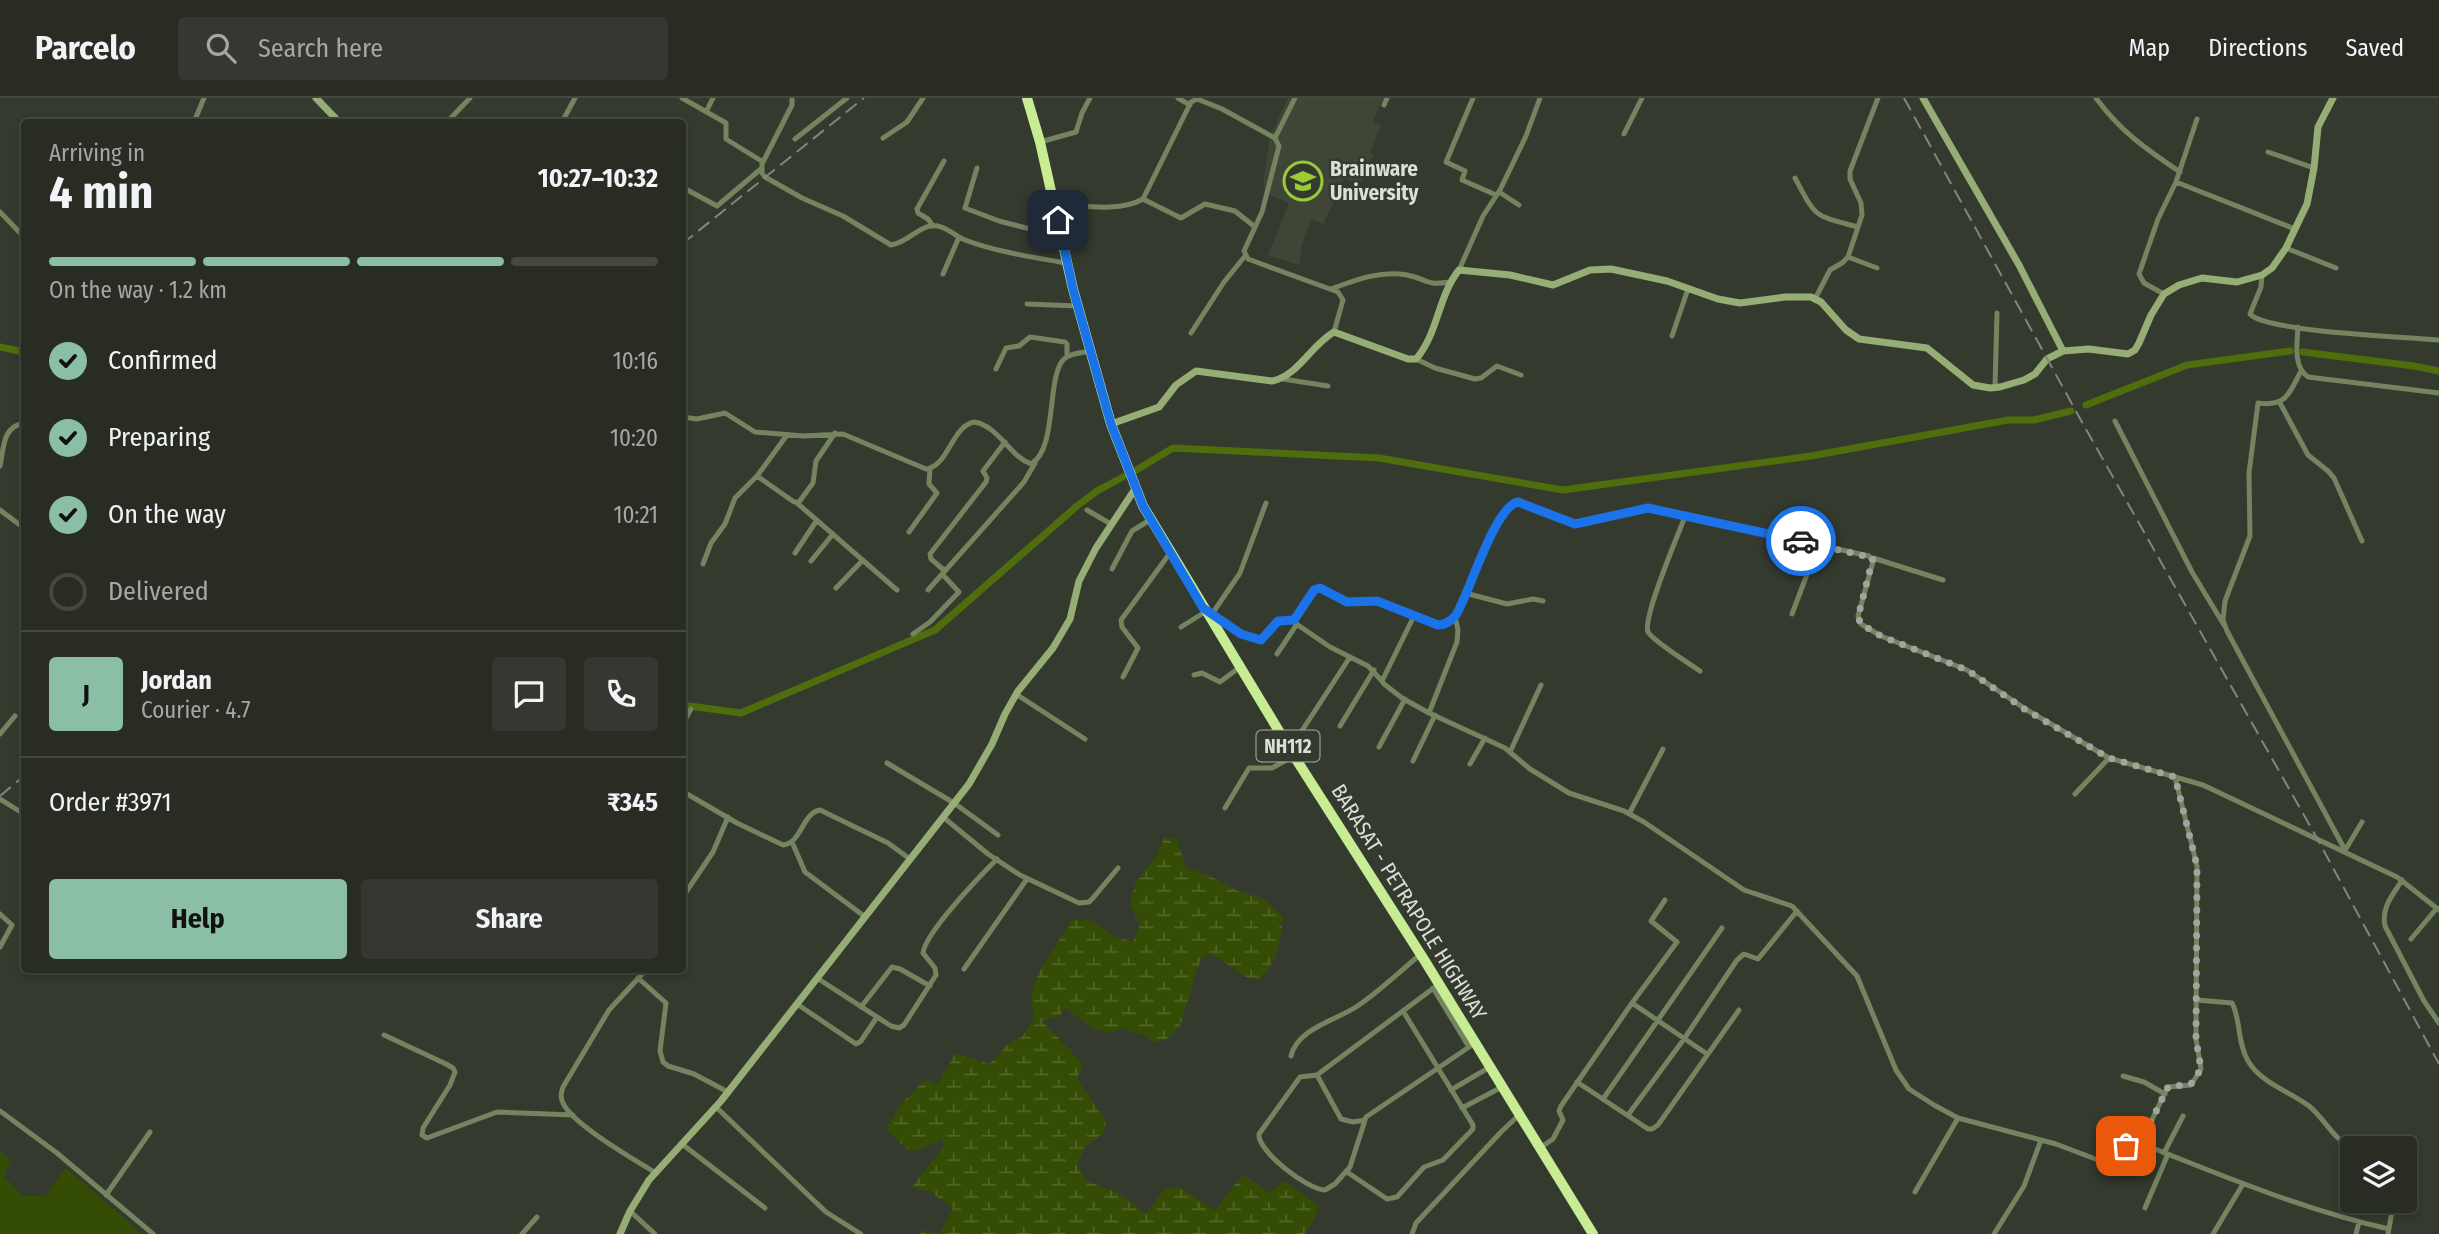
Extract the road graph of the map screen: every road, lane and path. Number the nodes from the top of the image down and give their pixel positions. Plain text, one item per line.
1 (204, 98) edge
2 (316, 98) edge
3 (470, 98) edge
4 (575, 98) edge
5 (682, 98) edge
6 (713, 98) edge
7 (792, 98) edge
8 (847, 98) edge
9 (923, 98) edge
10 (1027, 98) edge
11 (1090, 98) edge
12 (1178, 98) edge
13 (1216, 98) edge
14 (1295, 98) edge
15 (1473, 98) edge
16 (1540, 98) edge
17 (1642, 98) edge
18 (1878, 98) edge
19 (1923, 98) edge
20 (2096, 98) edge
21 (2333, 98) edge
22 (1190, 105) junction
23 (1213, 105) junction
24 (706, 111) junction
25 (195, 119) edge
26 (336, 119) edge
27 (450, 119) edge
28 (564, 119) edge
29 (2197, 119) dead end
30 (1624, 134) dead end
31 (883, 138) dead end
32 (1275, 138) junction
33 (795, 139) dead end
34 (1040, 142) junction
35 (2268, 152) dead end
36 (944, 161) dead end
37 (762, 165) junction
38 (977, 168) dead end
39 (2314, 169) junction
40 (2180, 172) junction
41 (1795, 178) dead end
42 (2176, 183) junction
43 (686, 189) edge
44 (1497, 194) junction
45 (1143, 199) junction
46 (1054, 204) junction
47 (1519, 205) dead end
48 (0, 212) edge
49 (933, 226) junction
50 (1255, 227) junction
51 (1858, 227) junction
52 (2295, 229) junction
53 (21, 234) edge
54 (959, 237) junction
55 (1062, 237) junction
56 (2286, 248) junction
57 (1245, 256) junction
58 (1848, 257) junction
59 (1068, 264) junction
60 (1877, 268) dead end
61 (2336, 268) dead end
62 (1459, 270) junction
63 (943, 274) dead end
64 (2262, 275) junction
65 (1450, 282) junction
66 (1330, 289) junction
67 (1688, 289) junction
68 (2164, 294) junction
69 (1815, 299) junction
70 (1027, 304) dead end
71 (1078, 306) junction
72 (1997, 313) dead end
73 (2298, 327) junction
74 (1334, 332) junction
75 (1191, 333) dead end
76 (1672, 336) dead end
77 (2439, 340) edge
78 (1091, 351) junction
79 (2063, 351) junction
80 (1067, 356) junction
81 (1416, 359) junction
82 (996, 369) dead end
83 (2301, 371) junction
84 (1521, 375) dead end
85 (1283, 379) junction
86 (1328, 386) dead end
87 (1995, 388) junction
88 (2439, 393) edge
89 (2280, 403) junction
90 (686, 418) edge
91 (2115, 421) dead end
92 (21, 424) edge
93 (1111, 424) junction
94 (835, 433) junction
95 (787, 435) junction
96 (1005, 442) junction
97 (1036, 460) junction
98 (0, 466) edge
99 (930, 469) junction
100 (757, 477) junction
101 (1133, 485) junction
102 (797, 503) junction
103 (1266, 503) dead end
104 (0, 510) edge
105 (1087, 510) dead end
106 (1686, 514) junction
107 (817, 520) junction
108 (1150, 520) junction
109 (1111, 524) junction
110 (21, 526) edge
111 (909, 532) dead end
112 (833, 534) junction
113 (2362, 541) dead end
114 (1818, 545) junction
115 (795, 553) dead end
116 (1170, 553) junction
117 (1873, 558) junction
118 (811, 561) dead end
119 (863, 561) junction
120 (703, 564) dead end
121 (1112, 569) dead end
122 (943, 572) junction
123 (1943, 580) dead end
124 (836, 588) dead end
125 (897, 590) dead end
126 (928, 590) dead end
127 (1465, 593) junction
128 (1543, 601) dead end
129 (1207, 612) junction
130 (1792, 614) dead end
131 (1414, 616) junction
132 (1455, 616) junction
133 (1295, 622) junction
134 (2224, 625) junction
135 (1181, 627) dead end
136 (913, 634) dead end
137 (1277, 654) dead end
138 (1350, 657) junction
139 (1240, 667) junction
140 (1374, 670) junction
141 (1700, 671) dead end
142 (1194, 675) dead end
143 (1123, 677) dead end
144 (1382, 681) junction
145 (1541, 685) dead end
146 (1016, 694) junction
147 (1405, 699) junction
148 (691, 709) dead end
149 (1432, 714) junction
150 (15, 716) dead end
151 (686, 718) edge
152 (1340, 726) dead end
153 (0, 734) edge
154 (1485, 738) junction
155 (1085, 739) dead end
156 (1379, 747) dead end
157 (1663, 749) dead end
158 (1292, 752) junction
159 (1510, 752) junction
160 (2109, 758) junction
161 (1413, 761) dead end
162 (887, 763) dead end
163 (1470, 764) dead end
164 (2175, 777) junction
165 (686, 793) edge
166 (2075, 794) dead end
167 (0, 799) edge
168 (954, 803) junction
169 (1225, 808) dead end
170 (21, 812) edge
171 (1629, 814) junction
172 (728, 817) junction
173 (943, 817) junction
174 (2362, 822) dead end
175 (998, 835) dead end
176 (792, 842) junction
177 (2344, 851) junction
178 (910, 859) junction
179 (997, 859) junction
180 (1118, 869) dead end
181 (1027, 879) junction
182 (2402, 880) junction
183 (686, 892) edge
184 (1665, 900) dead end
185 (2438, 909) edge
186 (1797, 911) junction
187 (0, 914) edge
188 (864, 916) junction
189 (1722, 928) dead end
190 (2411, 939) dead end
191 (0, 947) edge
192 (1421, 954) junction
193 (964, 969) dead end
194 (641, 973) edge
195 (638, 978) junction
196 (817, 978) junction
197 (930, 986) junction
198 (1436, 986) junction
199 (2197, 1000) junction
200 (1632, 1003) junction
201 (797, 1004) junction
202 (861, 1007) junction
203 (1739, 1010) dead end
204 (1403, 1011) junction
205 (877, 1017) junction
206 (1658, 1021) junction
207 (2439, 1024) edge
208 (384, 1035) dead end
209 (1684, 1039) junction
210 (1472, 1045) junction
211 (1707, 1054) junction
212 (1291, 1056) dead end
213 (1490, 1067) junction
214 (1438, 1068) junction
215 (1317, 1075) junction
216 (2123, 1076) dead end
217 (1577, 1082) junction
218 (1502, 1087) junction
219 (1451, 1090) junction
220 (728, 1093) junction
221 (2165, 1094) junction
222 (1603, 1099) junction
223 (716, 1107) junction
224 (1462, 1108) junction
225 (0, 1111) edge
226 (573, 1115) junction
227 (1519, 1115) junction
228 (1628, 1115) junction
229 (2183, 1116) dead end
230 (1958, 1118) junction
231 (1365, 1120) junction
232 (150, 1132) dead end
233 (2040, 1140) junction
234 (2340, 1141) edge
235 (682, 1144) junction
236 (2140, 1144) junction
237 (1540, 1148) junction
238 (2166, 1154) junction
239 (1347, 1172) junction
240 (656, 1173) junction
241 (2243, 1185) junction
242 (1915, 1192) dead end
243 (106, 1195) junction
244 (765, 1208) dead end
245 (2145, 1208) dead end
246 (630, 1211) junction
247 (2391, 1213) edge
248 (537, 1217) dead end
249 (2359, 1222) junction
250 (2388, 1231) edge
251 (153, 1234) edge
252 (522, 1234) edge
253 (620, 1234) edge
254 (655, 1234) edge
255 (861, 1234) edge
256 (1412, 1234) edge
257 (1593, 1234) edge
258 (1994, 1234) edge
259 (2213, 1234) edge
260 (2356, 1234) edge

1 - 25 street
2 - 26 street
3 - 27 street
4 - 28 street
5 - 24 street
6 - 24 street
7 - 37 street
8 - 33 street
9 - 31 street
10 - 34 highway, NH112
11 - 34 street
12 - 22 street
13 - 23 street
14 - 32 street
15 - 44 street
16 - 44 street
17 - 30 street
18 - 51 street
19 - 79 street
20 - 40 street
21 - 39 street
22 - 23 street
22 - 45 street
23 - 32 street
24 - 37 street
29 - 40 street
32 - 50 street
34 - 46 highway, NH112
35 - 39 street
36 - 49 street
37 - 43 street
37 - 49 street
38 - 55 street
39 - 52 street
40 - 42 street
41 - 51 street
42 - 52 street
42 - 68 street
44 - 47 street
44 - 62 street
45 - 46 street
45 - 50 street
46 - 55 highway, NH112
48 - 53 street
49 - 54 street
50 - 57 street
51 - 58 street
52 - 56 street
54 - 59 street
54 - 63 street
55 - 59 highway, NH112
56 - 61 street
56 - 64 street
57 - 66 street
57 - 75 street
58 - 60 street
58 - 69 street
59 - 71 highway, NH112
62 - 65 street
62 - 67 street
64 - 68 street
64 - 73 street
65 - 66 street
65 - 81 street
66 - 74 street
67 - 69 street
67 - 76 street
68 - 79 street
69 - 87 street
70 - 71 street
71 - 78 highway, NH112
72 - 87 street
73 - 77 street
73 - 83 street
74 - 81 street
74 - 85 street
78 - 80 street
78 - 93 highway, NH112
79 - 87 street
80 - 82 street
80 - 97 street
81 - 84 street
83 - 88 street
83 - 89 street
85 - 86 street
85 - 93 street
89 - 113 street
89 - 134 street
90 - 95 street
91 - 134 street
92 - 98 street
93 - 101 highway, NH112
94 - 95 street
94 - 99 street
94 - 102 street
95 - 100 street
96 - 97 street
96 - 99 street
96 - 122 street
97 - 122 street
99 - 111 street
100 - 102 street
100 - 120 street
101 - 108 highway, BARASAT - PETRAPOLE HIGHWAY / NH112
101 - 109 street
102 - 107 street
103 - 129 street
104 - 110 street
105 - 109 street
106 - 114 street
106 - 127 street
106 - 141 street
107 - 112 street
107 - 115 street
108 - 116 highway, BARASAT - PETRAPOLE HIGHWAY / NH112
108 - 121 street
109 - 146 street
112 - 118 street
112 - 119 street
114 - 117 street
114 - 130 street
116 - 129 highway, BARASAT - PETRAPOLE HIGHWAY / NH112
116 - 143 street
117 - 123 street
117 - 160 street
119 - 124 street
119 - 125 street
122 - 126 street
122 - 136 street
127 - 128 street
127 - 132 street
129 - 133 street
129 - 135 street
129 - 139 highway, BARASAT - PETRAPOLE HIGHWAY / NH112
131 - 132 street
131 - 133 street
131 - 144 street
132 - 149 street
133 - 137 street
133 - 138 street
134 - 177 street
138 - 140 street
138 - 158 street
139 - 142 street
139 - 158 highway, BARASAT - PETRAPOLE HIGHWAY / NH112
140 - 144 street
140 - 152 street
144 - 147 street
145 - 159 street
146 - 155 street
146 - 168 street
147 - 149 street
147 - 156 street
148 - 151 street
149 - 154 street
149 - 161 street
150 - 153 street
154 - 159 street
154 - 163 street
157 - 171 street
158 - 169 street
158 - 192 highway, BARASAT - PETRAPOLE HIGHWAY / NH112
159 - 171 street
160 - 164 street
160 - 166 street
162 - 168 street
164 - 177 street
164 - 199 street
165 - 172 street
167 - 170 street
168 - 173 street
168 - 175 street
171 - 186 street
172 - 176 street
172 - 183 street
173 - 178 street
173 - 179 street
174 - 177 street
176 - 178 street
176 - 188 street
177 - 182 street
178 - 188 street
179 - 181 street
179 - 197 street
180 - 181 street
181 - 193 street
182 - 185 street
182 - 207 street
184 - 200 street
185 - 190 street
186 - 209 street
186 - 230 street
187 - 191 street
188 - 196 street
189 - 206 street
192 - 198 highway, BARASAT - PETRAPOLE HIGHWAY / NH112
192 - 212 street
194 - 195 street
195 - 220 street
195 - 226 street
196 - 201 street
196 - 202 street
197 - 202 street
197 - 205 street
198 - 204 street
198 - 210 highway, BARASAT - PETRAPOLE HIGHWAY / NH112
199 - 221 street
199 - 234 street
200 - 206 street
200 - 217 street
201 - 205 street
201 - 220 street
202 - 205 street
203 - 211 street
204 - 214 street
204 - 215 street
206 - 209 street
206 - 222 street
208 - 226 street
209 - 211 street
209 - 228 street
210 - 213 highway, BARASAT - PETRAPOLE HIGHWAY / NH112
210 - 214 street
211 - 228 street
213 - 218 highway, BARASAT - PETRAPOLE HIGHWAY / NH112
213 - 219 street
214 - 219 street
214 - 231 street
215 - 231 street
215 - 239 street
216 - 221 street
217 - 222 street
217 - 237 street
218 - 224 street
218 - 227 highway, BARASAT - PETRAPOLE HIGHWAY / NH112
219 - 224 street
220 - 223 street
221 - 236 street
222 - 228 street
223 - 235 street
223 - 255 street
224 - 239 street
225 - 243 street
226 - 240 street
227 - 237 highway, BARASAT - PETRAPOLE HIGHWAY / NH112
227 - 256 street
229 - 238 street
230 - 233 street
230 - 242 street
231 - 239 street
232 - 243 street
233 - 236 street
233 - 258 street
235 - 240 street
235 - 244 street
236 - 238 street
237 - 257 highway, BARASAT - PETRAPOLE HIGHWAY / NH112
238 - 241 street
238 - 245 street
240 - 246 street
241 - 249 street
241 - 259 street
243 - 251 street
246 - 253 street
246 - 254 street
247 - 250 street
248 - 252 street
249 - 250 street
249 - 260 street

